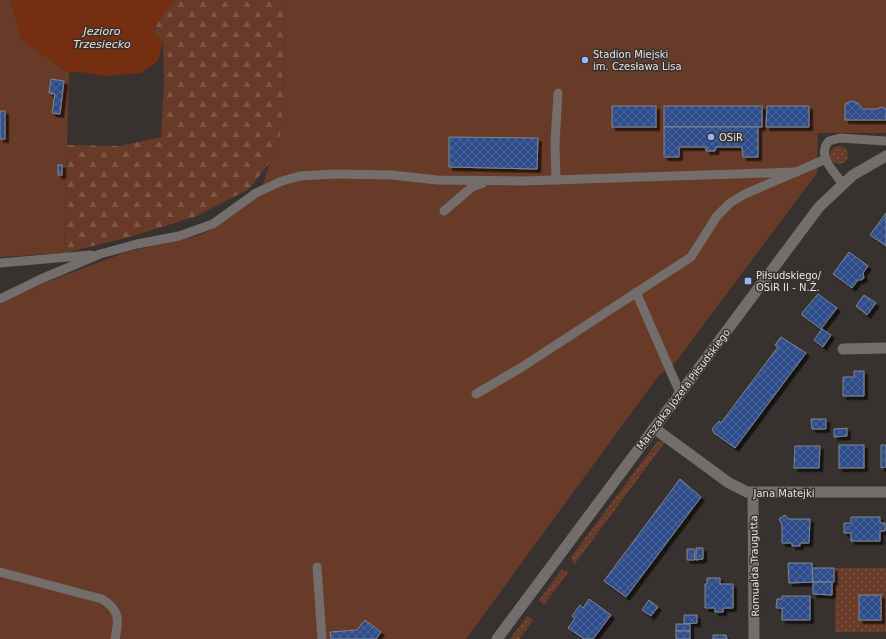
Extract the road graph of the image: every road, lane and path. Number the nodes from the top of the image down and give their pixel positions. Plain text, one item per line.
1 (558, 94) dead end
2 (886, 141) edge
3 (886, 156) edge
4 (826, 159) junction
5 (797, 172) junction
6 (556, 180) junction
7 (489, 181) junction
8 (843, 184) junction
9 (444, 211) dead end
10 (100, 254) junction
11 (0, 263) edge
12 (636, 292) junction
13 (0, 299) edge
14 (886, 348) edge
15 (843, 349) dead end
16 (680, 393) junction
17 (476, 394) dead end
18 (654, 428) junction
19 (886, 492) edge
20 (753, 493) junction
21 (317, 567) dead end
22 (0, 572) edge
23 (115, 639) edge
24 (322, 639) edge
25 (497, 639) edge
26 (754, 639) edge

1 - 6 lane
2 - 4 lane
3 - 8 street, Marszałka Józefa Piłsudskiego
4 - 5 lane
4 - 8 lane
5 - 6 lane
5 - 12 lane
6 - 7 lane
7 - 9 lane
7 - 10 lane
8 - 16 street, Marszałka Józefa Piłsudskiego
10 - 11 lane
10 - 13 lane
12 - 16 lane
12 - 17 lane
14 - 15 street
16 - 18 street, Marszałka Józefa Piłsudskiego
18 - 20 street, Jana Matejki
18 - 25 street, Marszałka Józefa Piłsudskiego
19 - 20 street, Jana Matejki
20 - 26 street, Romualda Traugutta
21 - 24 lane
22 - 23 lane

